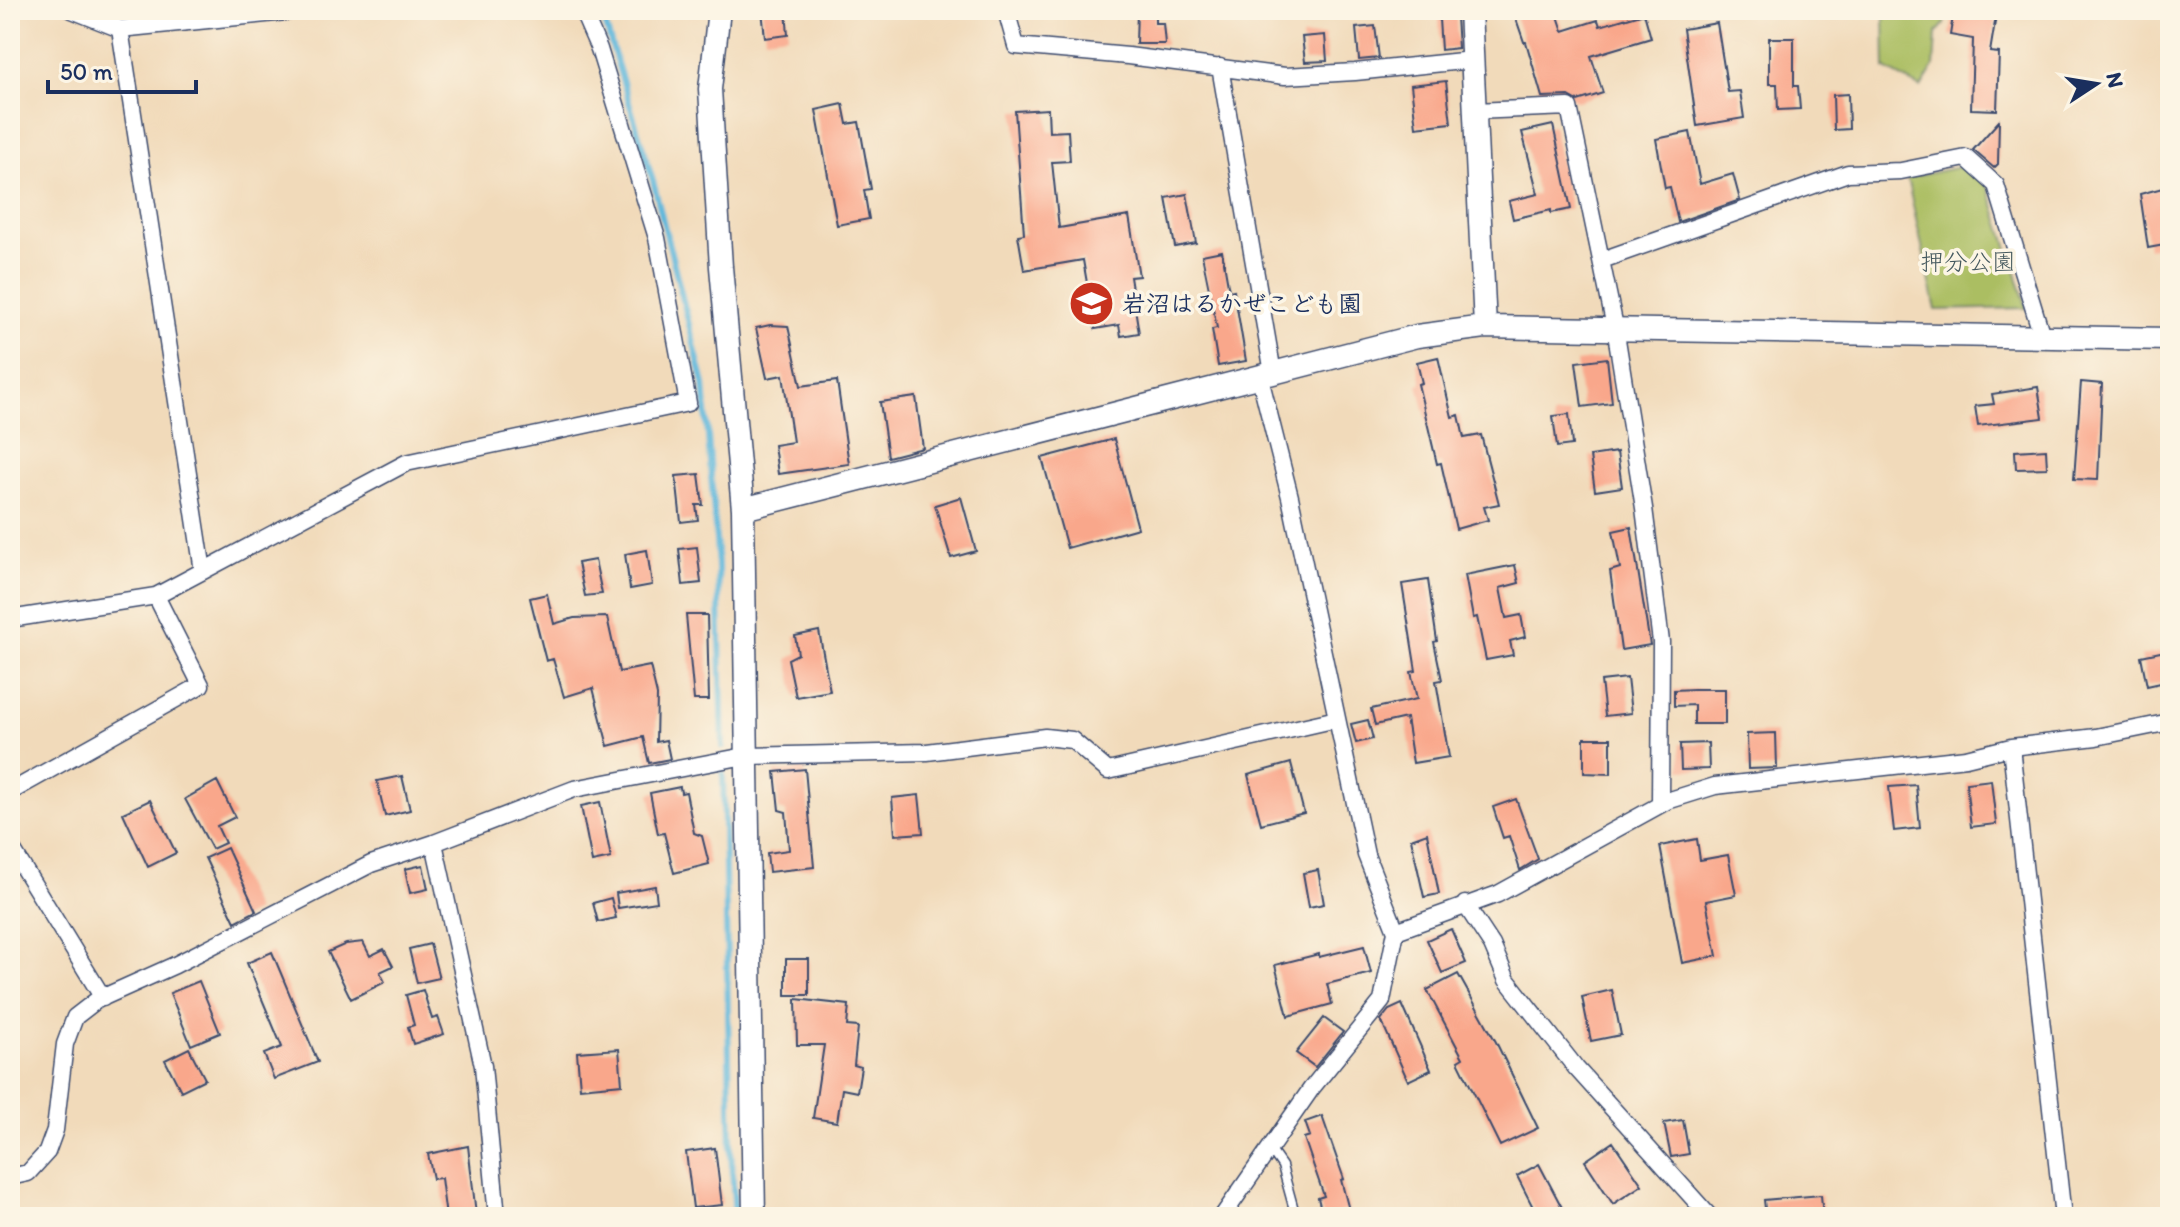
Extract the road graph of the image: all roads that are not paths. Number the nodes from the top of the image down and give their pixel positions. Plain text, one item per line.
1 (72, 10) edge
2 (305, 10) edge
3 (582, 10) edge
4 (719, 10) edge
5 (1006, 10) edge
6 (1470, 10) edge
7 (120, 29) junction
8 (1472, 60) junction
9 (1220, 67) junction
10 (1474, 111) junction
11 (1602, 260) junction
12 (1485, 327) junction
13 (1615, 327) junction
14 (2042, 336) junction
15 (2170, 339) edge
16 (1266, 376) junction
17 (743, 509) junction
18 (203, 571) junction
19 (156, 596) junction
20 (10, 619) edge
21 (1337, 719) junction
22 (2170, 722) edge
23 (2011, 747) junction
24 (745, 756) junction
25 (10, 792) edge
26 (1660, 804) junction
27 (434, 843) junction
28 (10, 846) edge
29 (1465, 904) junction
30 (1396, 931) junction
31 (103, 998) junction
32 (1270, 1148) junction
33 (10, 1177) edge
34 (497, 1217) edge
35 (754, 1217) edge
36 (1222, 1217) edge
37 (1296, 1217) edge
38 (1710, 1217) edge
39 (2063, 1217) edge

1 - 7 street
2 - 7 street
3 - 18 street
4 - 17 street
5 - 9 street
6 - 8 street
7 - 18 street
8 - 9 street
8 - 10 street
9 - 16 street
10 - 11 street
10 - 12 street
11 - 13 street
11 - 14 street
12 - 13 street
12 - 16 street
13 - 14 street
13 - 26 street
14 - 15 street
16 - 17 street
16 - 21 street
17 - 24 street
18 - 19 street
19 - 20 street
19 - 25 street
21 - 24 street
21 - 30 street
22 - 23 street
23 - 26 street
23 - 39 street
24 - 27 street
24 - 35 street
26 - 29 street
27 - 31 street
27 - 34 street
28 - 31 street
29 - 30 street
29 - 38 street
30 - 32 street
31 - 33 street
32 - 36 street
32 - 37 lane

